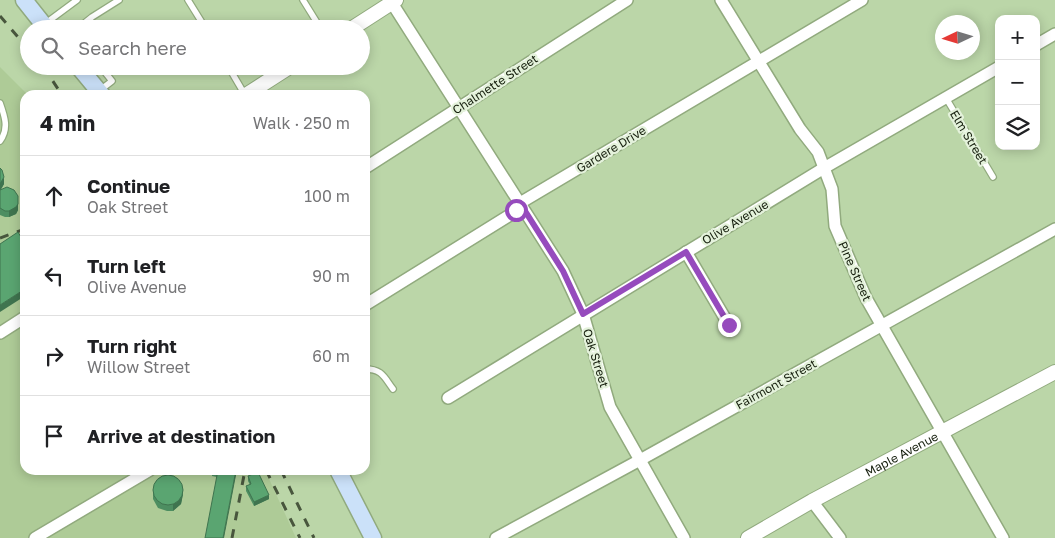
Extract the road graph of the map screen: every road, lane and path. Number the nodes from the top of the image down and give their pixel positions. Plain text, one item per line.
1 (24, 0) edge
2 (77, 0) edge
3 (119, 0) edge
4 (188, 0) edge
5 (303, 0) edge
6 (627, 0) edge
7 (721, 0) edge
8 (862, 0) edge
9 (394, 1) edge
10 (40, 20) edge
11 (54, 20) edge
12 (88, 20) edge
13 (200, 20) edge
14 (315, 20) edge
15 (365, 20) edge
16 (1055, 34) edge
17 (1040, 43) edge
18 (758, 61) junction
19 (995, 69) edge
20 (86, 75) edge
21 (107, 75) edge
22 (234, 75) edge
23 (278, 75) edge
24 (98, 90) edge
25 (103, 90) edge
26 (243, 90) edge
27 (254, 90) edge
28 (946, 98) junction
29 (0, 104) edge
30 (459, 107) junction
31 (0, 141) edge
32 (370, 165) edge
33 (824, 168) junction
34 (993, 177) dead end
35 (520, 203) junction
36 (1055, 229) edge
37 (686, 252) junction
38 (370, 302) edge
39 (583, 314) junction
40 (20, 320) edge
41 (729, 325) dead end
42 (881, 325) junction
43 (0, 333) edge
44 (370, 369) edge
45 (1055, 372) edge
46 (393, 390) dead end
47 (448, 398) dead end
48 (942, 433) junction
49 (640, 460) junction
50 (142, 475) edge
51 (341, 475) edge
52 (812, 501) junction
53 (35, 538) edge
54 (373, 538) edge
55 (496, 538) edge
56 (684, 538) edge
57 (748, 538) edge
58 (840, 538) edge
59 (1003, 538) edge

1 - 10 main road
2 - 11 lane
3 - 12 lane
4 - 13 lane
5 - 14 lane
6 - 30 street, Chalmette Street
7 - 18 street, Pine Street
8 - 18 street, Gardere Drive
9 - 15 street
9 - 30 street, Oak Street
16 - 17 street
18 - 33 street, Pine Street
18 - 35 street, Gardere Drive
19 - 28 street, Olive Avenue
20 - 24 main road
21 - 25 lane
22 - 26 lane
23 - 27 street
28 - 33 street, Olive Avenue
28 - 34 lane, Elm Street
29 - 31 lane
30 - 32 street, Chalmette Street
30 - 35 street, Oak Street
33 - 37 street, Olive Avenue
33 - 42 street, Pine Street
35 - 38 street, Gardere Drive
35 - 39 street, Oak Street
36 - 42 street, Fairmont Street
37 - 39 street, Olive Avenue
37 - 41 street
39 - 47 street, Olive Avenue
39 - 49 street, Oak Street
40 - 43 street
42 - 48 street, Pine Street
42 - 49 street, Fairmont Street
44 - 46 lane
45 - 48 street, Maple Avenue
48 - 52 street, Maple Avenue
48 - 59 street, Pine Street
49 - 55 street, Fairmont Street
49 - 56 street, Oak Street
50 - 53 street
51 - 54 main road
52 - 57 street, Maple Avenue
52 - 58 street

